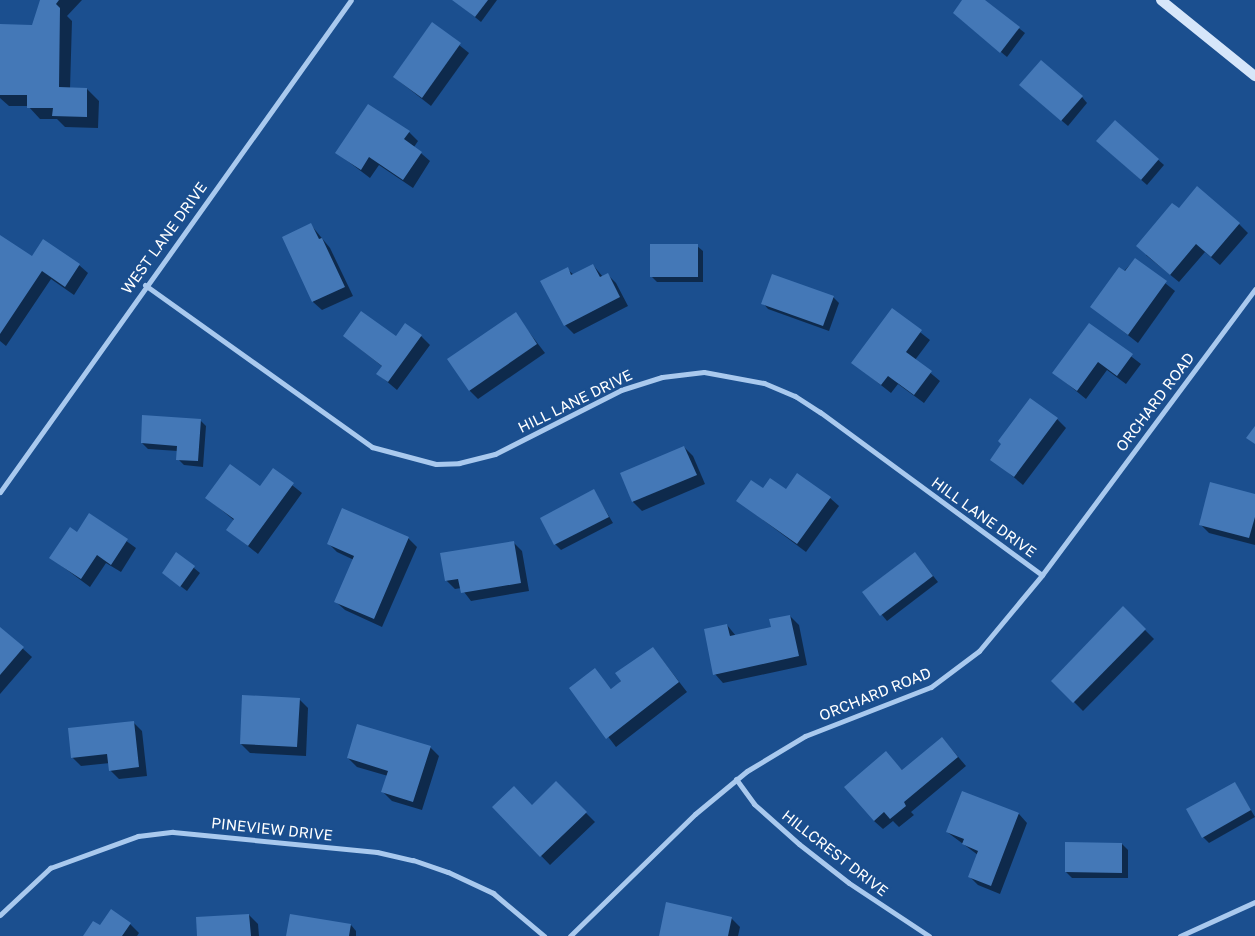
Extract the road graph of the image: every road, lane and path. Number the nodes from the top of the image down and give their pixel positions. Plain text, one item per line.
1 (351, 0) edge
2 (1161, 0) edge
3 (1255, 76) edge
4 (145, 285) junction
5 (1255, 289) edge
6 (0, 492) edge
7 (1042, 575) junction
8 (736, 779) junction
9 (1255, 902) edge
10 (0, 915) edge
11 (544, 936) edge
12 (570, 936) edge
13 (929, 936) edge
14 (1180, 936) edge

1 - 4 street, WEST LANE DRIVE
2 - 3 main road
4 - 6 street, WEST LANE DRIVE
4 - 7 street, HILL LANE DRIVE
5 - 7 street, ORCHARD ROAD
7 - 8 street, ORCHARD ROAD
8 - 12 street, ORCHARD ROAD
8 - 13 street, HILLCREST DRIVE
9 - 14 street
10 - 11 street, PINEVIEW DRIVE

